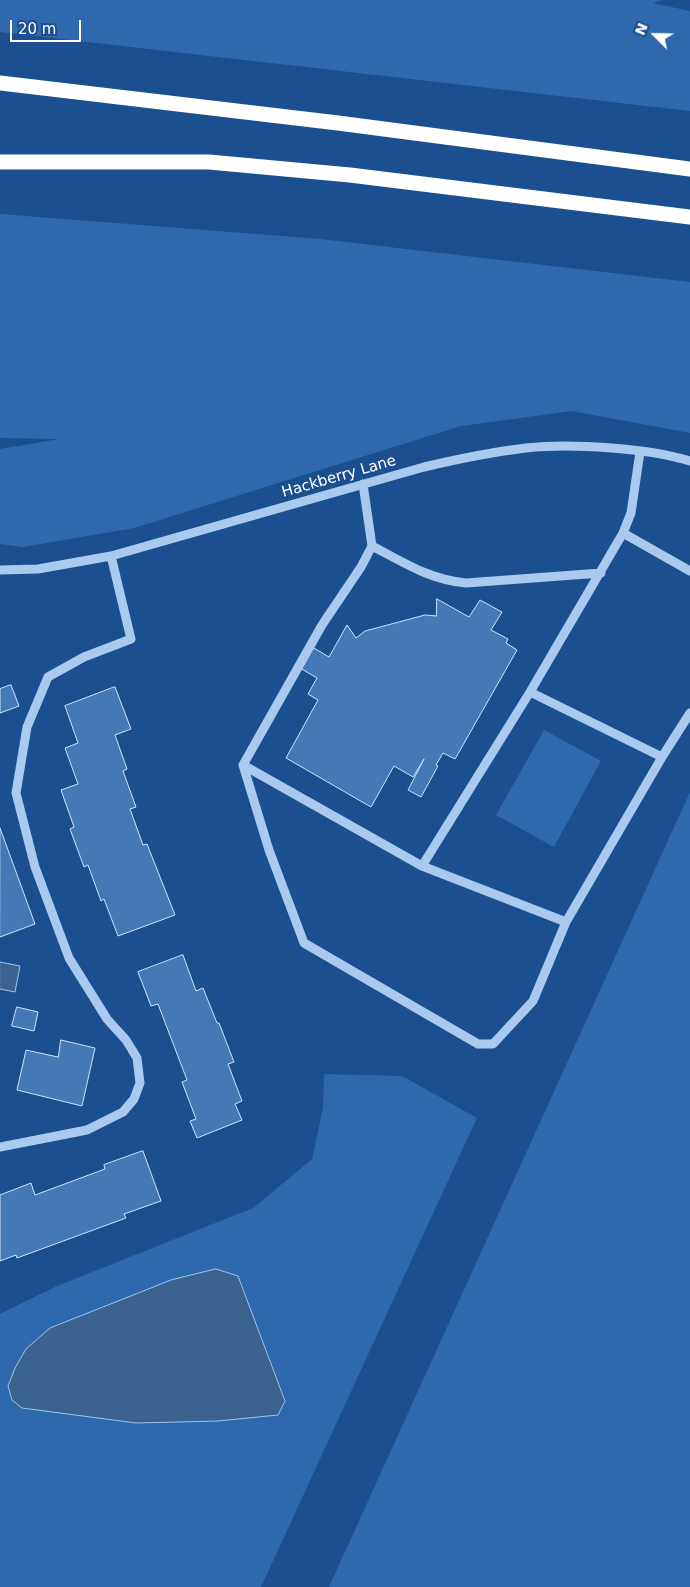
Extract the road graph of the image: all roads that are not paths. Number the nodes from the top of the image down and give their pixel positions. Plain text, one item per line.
1 (0, 83) edge
2 (0, 162) edge
3 (690, 169) edge
4 (690, 217) edge
5 (640, 452) junction
6 (690, 461) edge
7 (363, 484) junction
8 (623, 533) junction
9 (372, 546) junction
10 (111, 556) junction
11 (0, 570) edge
12 (690, 571) edge
13 (601, 573) junction
14 (530, 692) junction
15 (690, 713) edge
16 (662, 757) junction
17 (243, 765) junction
18 (422, 866) junction
19 (566, 922) junction
20 (0, 1146) edge

1 - 3 highway
2 - 4 highway
5 - 6 street, Hackberry Lane
5 - 7 street, Hackberry Lane
5 - 8 street
7 - 9 street
7 - 10 street, Hackberry Lane
8 - 12 street
8 - 13 street
9 - 13 street
9 - 17 street
10 - 11 street, Hackberry Lane
10 - 20 street
13 - 14 street
14 - 16 street
14 - 18 street
15 - 16 street
16 - 19 street
17 - 18 street
17 - 19 street
18 - 19 street

